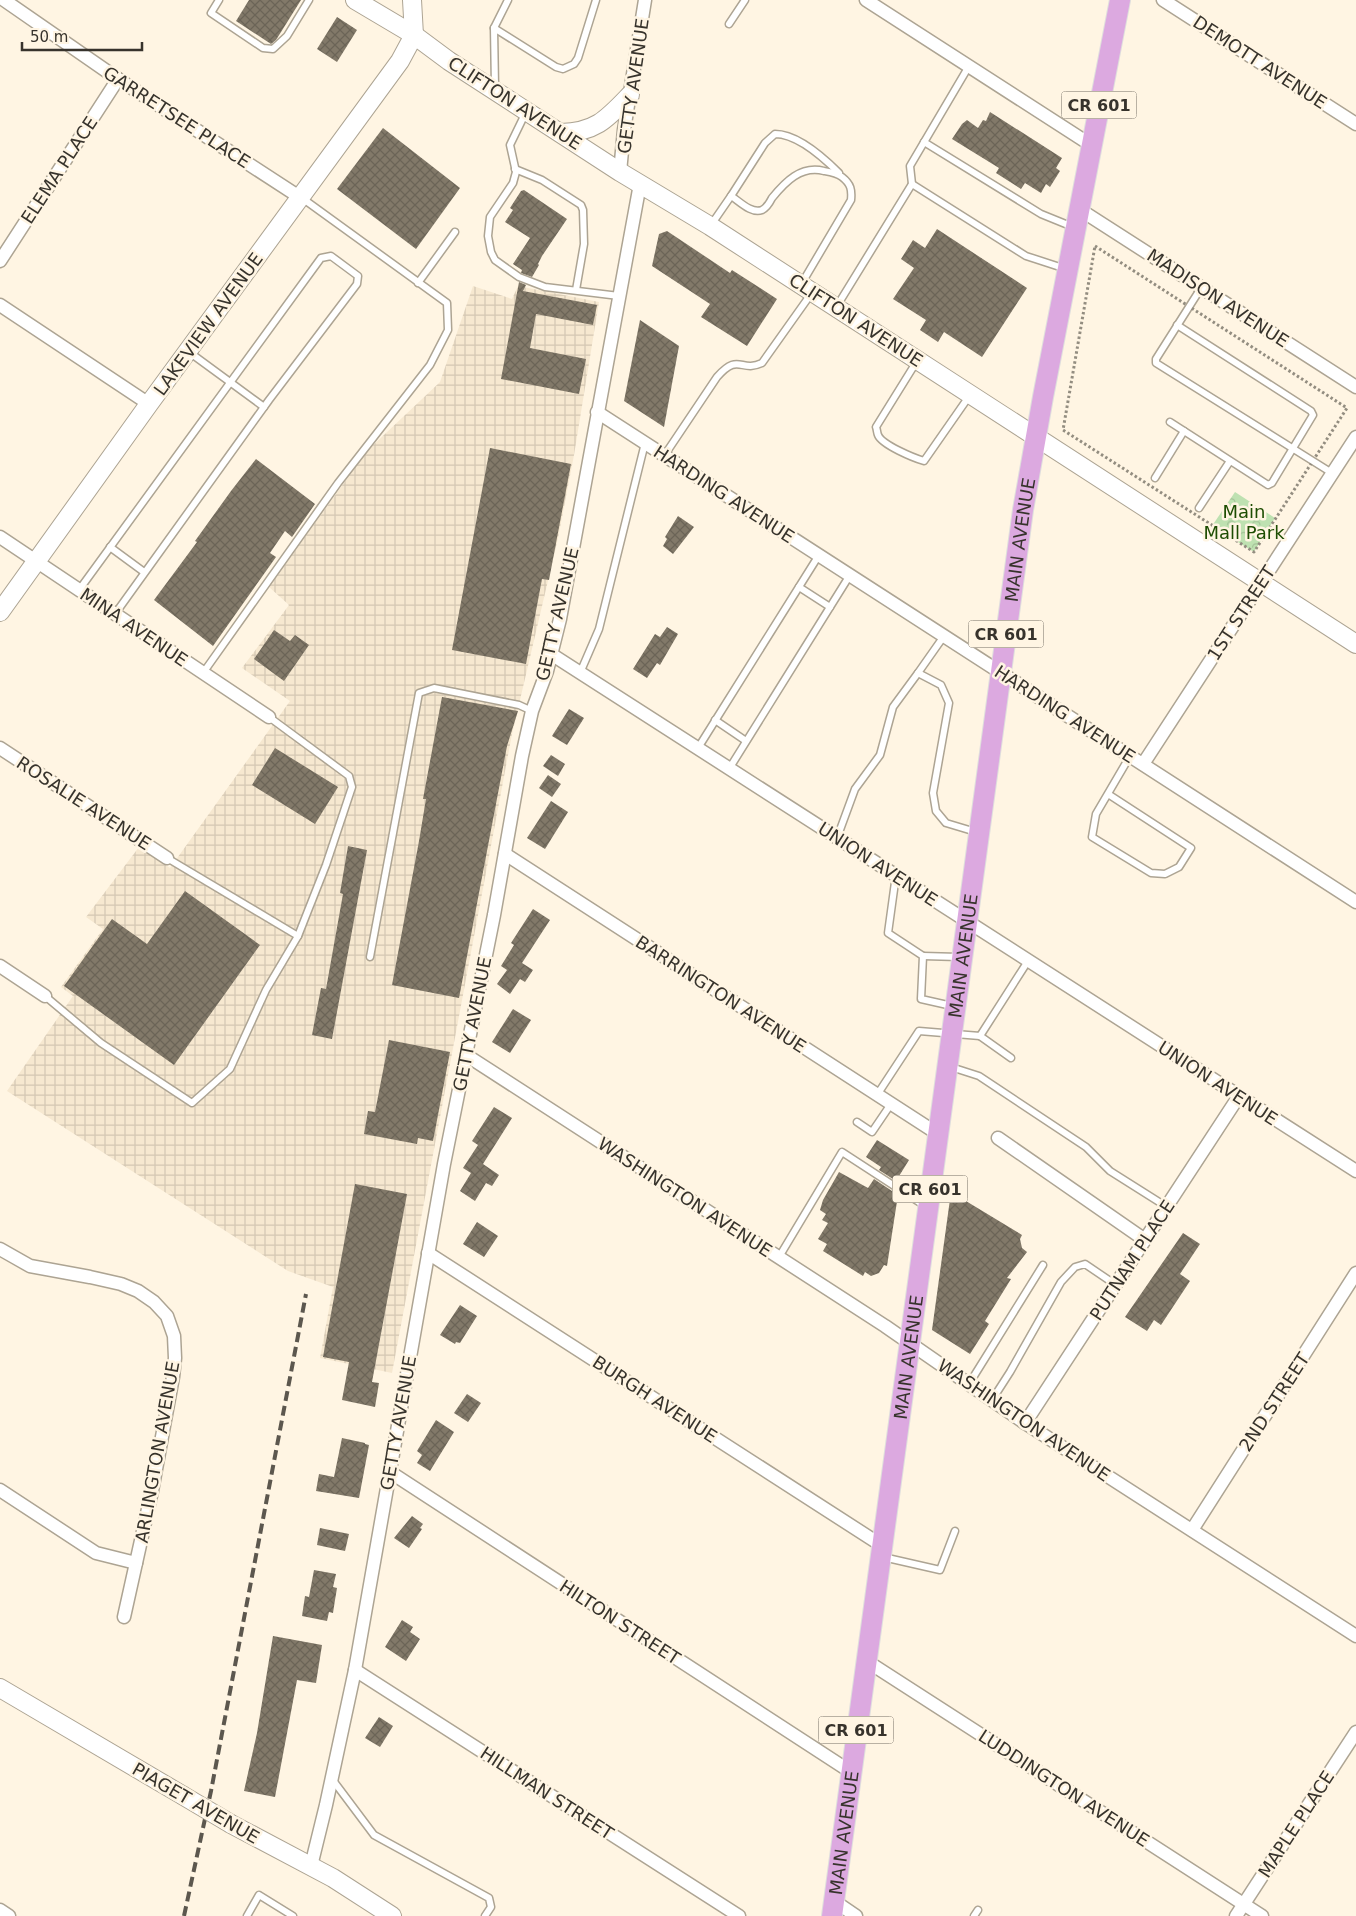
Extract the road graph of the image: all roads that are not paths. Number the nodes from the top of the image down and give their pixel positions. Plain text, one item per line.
1 (4, 0) edge
2 (220, 0) edge
3 (309, 0) edge
4 (355, 0) edge
5 (412, 0) edge
6 (508, 0) edge
7 (596, 0) edge
8 (645, 0) edge
9 (745, 0) edge
10 (866, 0) edge
11 (1120, 0) edge
12 (1163, 0) edge
13 (729, 24) dead end
14 (494, 28) junction
15 (414, 35) junction
16 (969, 66) junction
17 (118, 79) junction
18 (495, 91) junction
19 (630, 96) junction
20 (527, 111) junction
21 (1356, 124) edge
22 (561, 133) junction
23 (924, 142) junction
24 (1091, 145) junction
25 (514, 169) junction
26 (620, 172) junction
27 (840, 174) junction
28 (640, 184) junction
29 (912, 184) junction
30 (731, 196) junction
31 (301, 198) junction
32 (1078, 219) junction
33 (710, 226) junction
34 (456, 232) dead end
35 (0, 261) edge
36 (1068, 270) junction
37 (418, 283) junction
38 (807, 288) junction
39 (1201, 288) junction
40 (576, 290) junction
41 (619, 296) junction
42 (0, 305) edge
43 (836, 307) junction
44 (1177, 325) junction
45 (189, 352) junction
46 (917, 360) junction
47 (230, 382) junction
48 (1356, 387) edge
49 (971, 394) junction
50 (150, 404) junction
51 (264, 407) junction
52 (597, 412) junction
53 (1170, 422) dead end
54 (1184, 431) junction
55 (1036, 436) junction
56 (1356, 437) edge
57 (645, 443) junction
58 (1293, 449) junction
59 (664, 456) junction
60 (1230, 461) junction
61 (1332, 473) junction
62 (1155, 478) dead end
63 (1198, 508) dead end
64 (0, 537) edge
65 (110, 547) junction
66 (819, 555) junction
67 (36, 562) junction
68 (144, 572) junction
69 (850, 575) junction
70 (1261, 582) junction
71 (799, 586) junction
72 (79, 590) junction
73 (830, 607) junction
74 (0, 612) edge
75 (115, 614) junction
76 (944, 636) junction
77 (1356, 644) edge
78 (551, 654) junction
79 (203, 673) junction
80 (580, 673) junction
81 (918, 673) junction
82 (1001, 673) junction
83 (532, 711) junction
84 (269, 717) joint
85 (715, 720) junction
86 (746, 741) junction
87 (0, 748) edge
88 (698, 748) junction
89 (1130, 756) junction
90 (1142, 764) junction
91 (729, 769) junction
92 (1108, 794) junction
93 (980, 833) junction
94 (837, 838) junction
95 (505, 854) junction
96 (167, 858) joint
97 (896, 876) junction
98 (1356, 902) edge
99 (967, 922) junction
100 (298, 936) junction
101 (923, 956) junction
102 (370, 957) dead end
103 (962, 957) junction
104 (1028, 961) junction
105 (0, 966) edge
106 (45, 996) joint
107 (956, 1007) junction
108 (952, 1034) junction
109 (980, 1036) junction
110 (466, 1055) junction
111 (1011, 1058) dead end
112 (947, 1066) junction
113 (877, 1095) junction
114 (1239, 1096) junction
115 (890, 1104) junction
116 (858, 1122) dead end
117 (938, 1134) junction
118 (998, 1138) dead end
119 (1356, 1172) edge
120 (1167, 1207) junction
121 (928, 1208) junction
122 (1145, 1240) junction
123 (0, 1249) edge
124 (428, 1253) junction
125 (779, 1257) junction
126 (1043, 1264) dead end
127 (1356, 1273) edge
128 (1116, 1285) junction
129 (909, 1342) junction
130 (969, 1384) junction
131 (992, 1400) junction
132 (1025, 1423) junction
133 (390, 1472) junction
134 (0, 1490) edge
135 (1192, 1530) junction
136 (955, 1531) dead end
137 (880, 1551) junction
138 (136, 1563) junction
139 (124, 1617) dead end
140 (1356, 1636) edge
141 (865, 1660) junction
142 (355, 1670) junction
143 (0, 1688) edge
144 (1356, 1732) edge
145 (851, 1772) junction
146 (332, 1779) junction
147 (311, 1866) junction
148 (1244, 1904) junction
149 (833, 1909) edge
150 (0, 1910) edge
151 (734, 1915) edge
152 (9, 1916) edge
153 (247, 1916) edge
154 (293, 1916) edge
155 (392, 1916) edge
156 (485, 1916) edge
157 (856, 1916) edge
158 (1236, 1916) edge
159 (1262, 1916) edge

1 - 17 street, GARRETSEE PLACE
2 - 3 lane
4 - 15 main road, CLIFTON AVENUE
5 - 15 main road
6 - 14 lane
7 - 14 lane
8 - 19 street, GETTY AVENUE
9 - 13 lane
10 - 16 street
11 - 24 main road, MAIN AVENUE / CR 601
12 - 21 street, DEMOTT AVENUE
14 - 18 lane
15 - 18 main road, CLIFTON AVENUE
15 - 31 main road, LAKEVIEW AVENUE
16 - 23 lane
16 - 24 street
17 - 31 street, GARRETSEE PLACE
17 - 35 street, ELEMA PLACE
18 - 20 main road, CLIFTON AVENUE
19 - 22 main road
19 - 26 street, GETTY AVENUE
20 - 22 main road, CLIFTON AVENUE
20 - 25 lane
22 - 26 main road, CLIFTON AVENUE
23 - 29 lane
23 - 32 lane
24 - 32 main road, MAIN AVENUE / CR 601
25 - 40 lane
25 - 40 lane
26 - 28 main road, CLIFTON AVENUE
27 - 30 lane
27 - 30 lane
27 - 38 lane
28 - 33 main road, CLIFTON AVENUE
28 - 41 street, GETTY AVENUE
29 - 36 lane
29 - 43 lane
30 - 33 lane
31 - 37 lane
31 - 45 main road, LAKEVIEW AVENUE
32 - 36 main road, MAIN AVENUE / CR 601
32 - 39 street, MADISON AVENUE
33 - 38 main road, CLIFTON AVENUE
34 - 37 lane
36 - 55 main road, MAIN AVENUE / CR 601
37 - 79 lane
38 - 43 main road, CLIFTON AVENUE
38 - 59 lane
39 - 44 lane
39 - 48 street, MADISON AVENUE
40 - 41 lane
41 - 52 street, GETTY AVENUE
42 - 50 street
43 - 46 main road, CLIFTON AVENUE
44 - 58 lane
44 - 58 lane
45 - 47 lane
45 - 50 main road, LAKEVIEW AVENUE
46 - 49 main road, CLIFTON AVENUE
46 - 49 lane
47 - 51 lane
47 - 51 lane
47 - 65 lane
49 - 55 main road, CLIFTON AVENUE
50 - 67 main road, LAKEVIEW AVENUE
51 - 68 lane
52 - 57 street, HARDING AVENUE
52 - 78 street, GETTY AVENUE
53 - 54 lane
54 - 60 lane
54 - 62 lane
55 - 70 main road, CLIFTON AVENUE
55 - 82 main road, MAIN AVENUE / CR 601
56 - 61 street, 1ST STREET
57 - 59 street, HARDING AVENUE
57 - 80 lane
58 - 60 lane
58 - 61 lane
59 - 66 street, HARDING AVENUE
60 - 63 lane
61 - 70 street, 1ST STREET
64 - 67 street, MINA AVENUE
65 - 68 lane
65 - 72 lane
66 - 69 street, HARDING AVENUE
66 - 71 lane
67 - 72 street, MINA AVENUE
67 - 74 main road, LAKEVIEW AVENUE
68 - 75 lane
69 - 73 lane
69 - 76 street, HARDING AVENUE
70 - 77 main road, CLIFTON AVENUE
70 - 90 street, 1ST STREET
71 - 73 lane
71 - 85 lane
72 - 75 street, MINA AVENUE
73 - 86 lane
75 - 79 street, MINA AVENUE
76 - 81 lane
76 - 82 street, HARDING AVENUE
78 - 80 street, UNION AVENUE
78 - 83 street, GETTY AVENUE
79 - 84 street, MINA AVENUE
80 - 88 street, UNION AVENUE
81 - 93 lane
81 - 94 lane
82 - 89 street, HARDING AVENUE
82 - 93 main road, MAIN AVENUE / CR 601
83 - 95 street, GETTY AVENUE
83 - 102 lane
84 - 100 lane
85 - 86 lane
85 - 88 lane
86 - 91 lane
87 - 96 street, ROSALIE AVENUE
88 - 91 street, UNION AVENUE
89 - 90 street, HARDING AVENUE
89 - 92 lane
90 - 98 street, HARDING AVENUE
91 - 94 street, UNION AVENUE
92 - 92 lane
93 - 99 main road, MAIN AVENUE / CR 601
94 - 97 street, UNION AVENUE
95 - 110 street, GETTY AVENUE
95 - 113 street, BARRINGTON AVENUE
96 - 100 lane
97 - 99 street, UNION AVENUE
97 - 101 lane
99 - 103 main road, MAIN AVENUE / CR 601
99 - 104 street, UNION AVENUE
100 - 106 lane
101 - 103 lane
101 - 107 lane
103 - 107 main road, MAIN AVENUE / CR 601
104 - 109 lane
104 - 114 street, UNION AVENUE
105 - 106 street
107 - 108 main road, MAIN AVENUE / CR 601
108 - 109 lane
108 - 112 main road, MAIN AVENUE / CR 601
108 - 113 lane
109 - 111 lane
110 - 124 street, GETTY AVENUE
110 - 125 street, WASHINGTON AVENUE
112 - 117 main road, MAIN AVENUE / CR 601
112 - 120 lane
113 - 115 street, BARRINGTON AVENUE
114 - 119 street, UNION AVENUE
114 - 120 street, PUTNAM PLACE
115 - 116 lane
115 - 117 street, BARRINGTON AVENUE
117 - 121 main road, MAIN AVENUE / CR 601
118 - 122 street
120 - 122 street, PUTNAM PLACE
121 - 125 lane
121 - 129 main road, MAIN AVENUE / CR 601
122 - 128 street, PUTNAM PLACE
123 - 138 street, ARLINGTON AVENUE
124 - 133 street, GETTY AVENUE
124 - 137 street, BURGH AVENUE
125 - 129 street, WASHINGTON AVENUE
126 - 130 lane
127 - 135 street, 2ND STREET
128 - 131 lane
128 - 132 street, PUTNAM PLACE
129 - 130 street, WASHINGTON AVENUE
129 - 137 main road, MAIN AVENUE / CR 601
130 - 131 street, WASHINGTON AVENUE
131 - 132 street, WASHINGTON AVENUE
132 - 135 street, WASHINGTON AVENUE
133 - 142 street, GETTY AVENUE
133 - 145 street, HILTON STREET
134 - 138 street
135 - 140 street, WASHINGTON AVENUE
136 - 137 lane
137 - 141 main road, MAIN AVENUE / CR 601
138 - 139 street, ARLINGTON AVENUE
141 - 145 main road, MAIN AVENUE / CR 601
141 - 148 street, LUDDINGTON AVENUE
142 - 146 street, GETTY AVENUE
142 - 151 street, HILLMAN STREET
143 - 147 main road, PIAGET AVENUE, bridge
144 - 148 street, MAPLE PLACE
145 - 149 main road, MAIN AVENUE / CR 601
146 - 147 street, GETTY AVENUE
146 - 156 lane
147 - 155 main road, PIAGET AVENUE
148 - 158 street, MAPLE PLACE
148 - 159 street, LUDDINGTON AVENUE
149 - 157 street
150 - 152 street
153 - 154 lane

